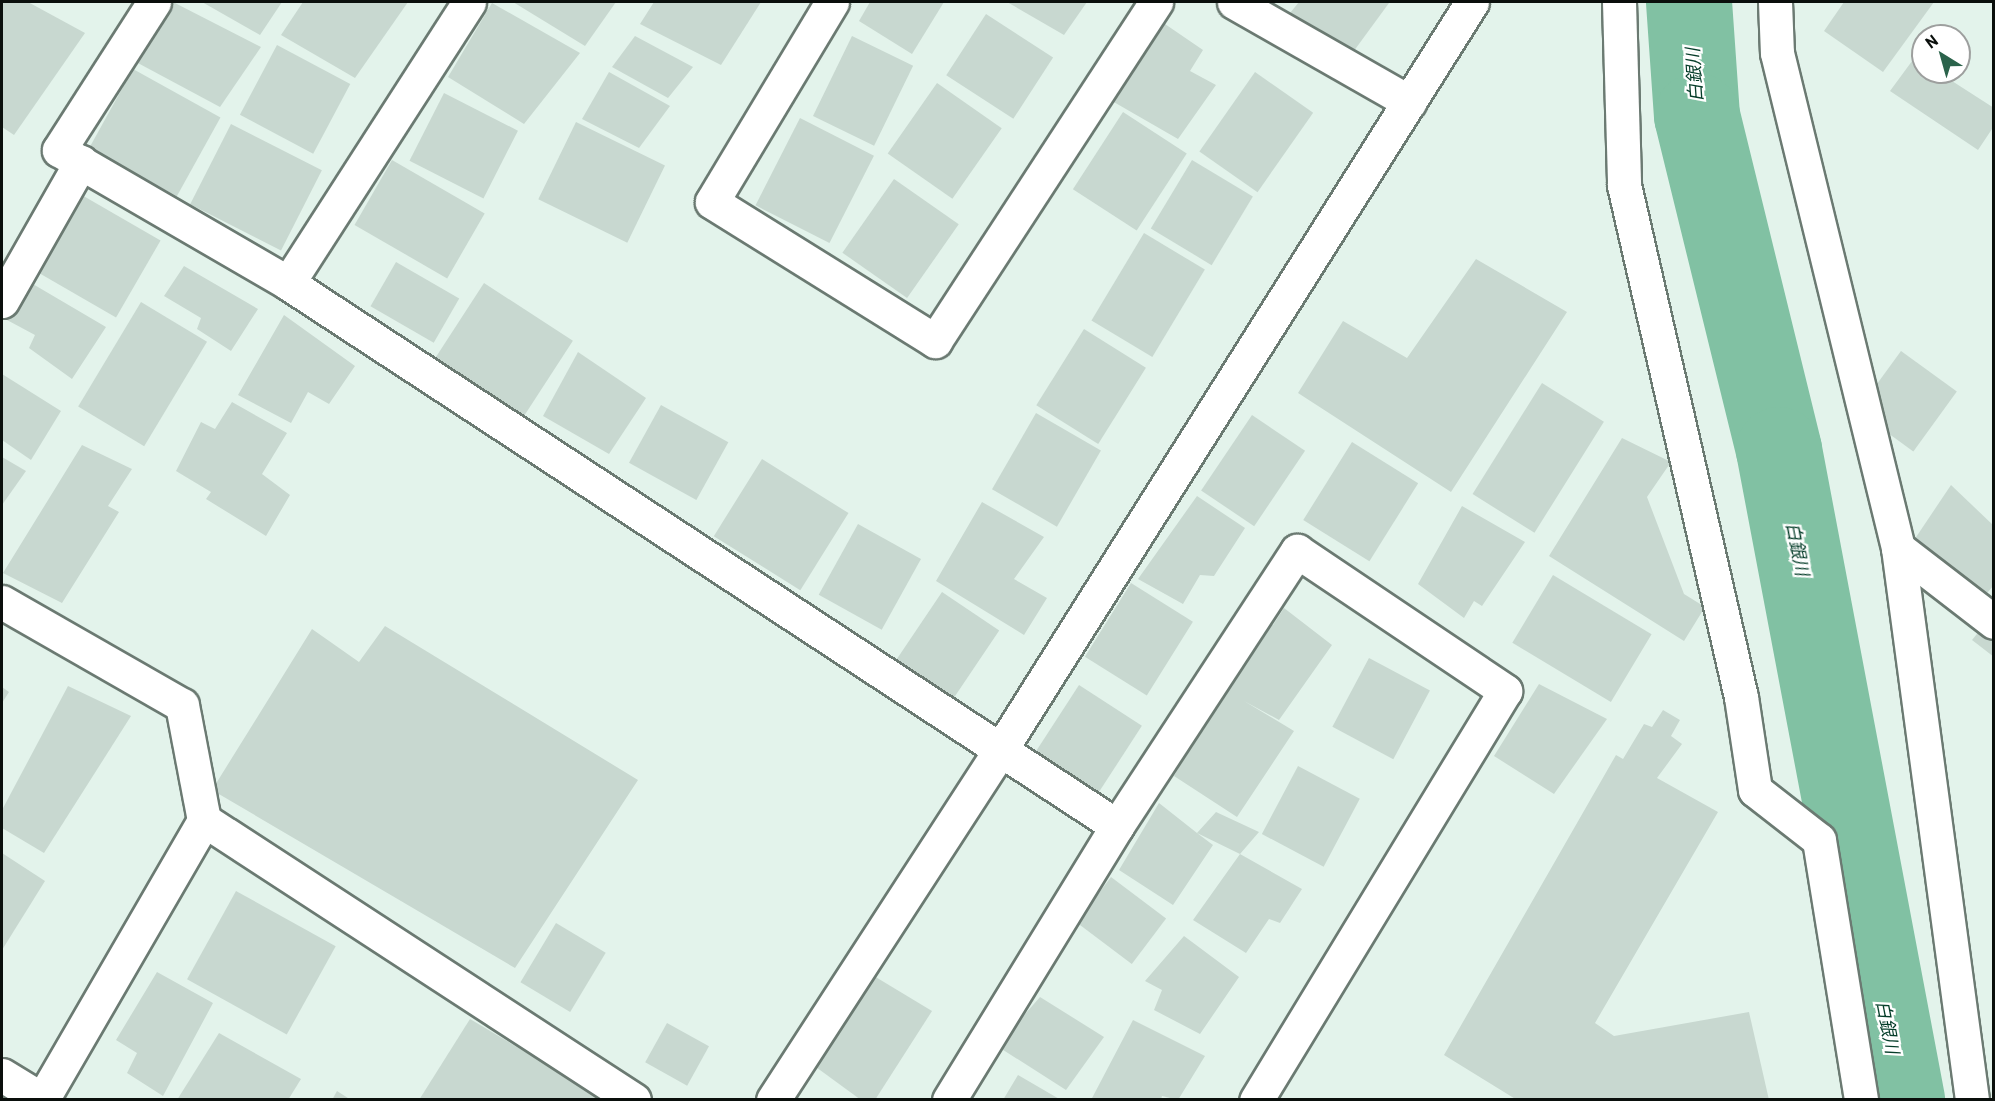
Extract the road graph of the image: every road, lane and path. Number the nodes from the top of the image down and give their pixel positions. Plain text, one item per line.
1 (154, 2) edge
2 (470, 2) edge
3 (832, 2) edge
4 (1156, 2) edge
5 (1234, 2) edge
6 (1472, 2) edge
7 (1619, 2) edge
8 (1775, 2) edge
9 (1409, 102) junction
10 (81, 162) junction
11 (288, 283) junction
12 (2, 301) edge
13 (1899, 548) junction
14 (2, 602) edge
15 (1994, 622) edge
16 (1001, 749) junction
17 (204, 820) junction
18 (1117, 826) junction
19 (2, 1075) edge
20 (42, 1099) edge
21 (634, 1100) edge
22 (773, 1100) edge
23 (949, 1100) edge
24 (1256, 1100) edge
25 (1861, 1100) edge
26 (1972, 1100) edge

1 - 10 street
2 - 11 street
3 - 4 street
5 - 9 street
6 - 9 street
7 - 25 street
8 - 13 street
9 - 16 street
10 - 11 street
10 - 12 street
11 - 16 street
13 - 15 street
13 - 26 street
14 - 17 street
16 - 18 street
16 - 22 street
17 - 20 street
17 - 21 street
18 - 23 street
18 - 24 street
19 - 20 street

